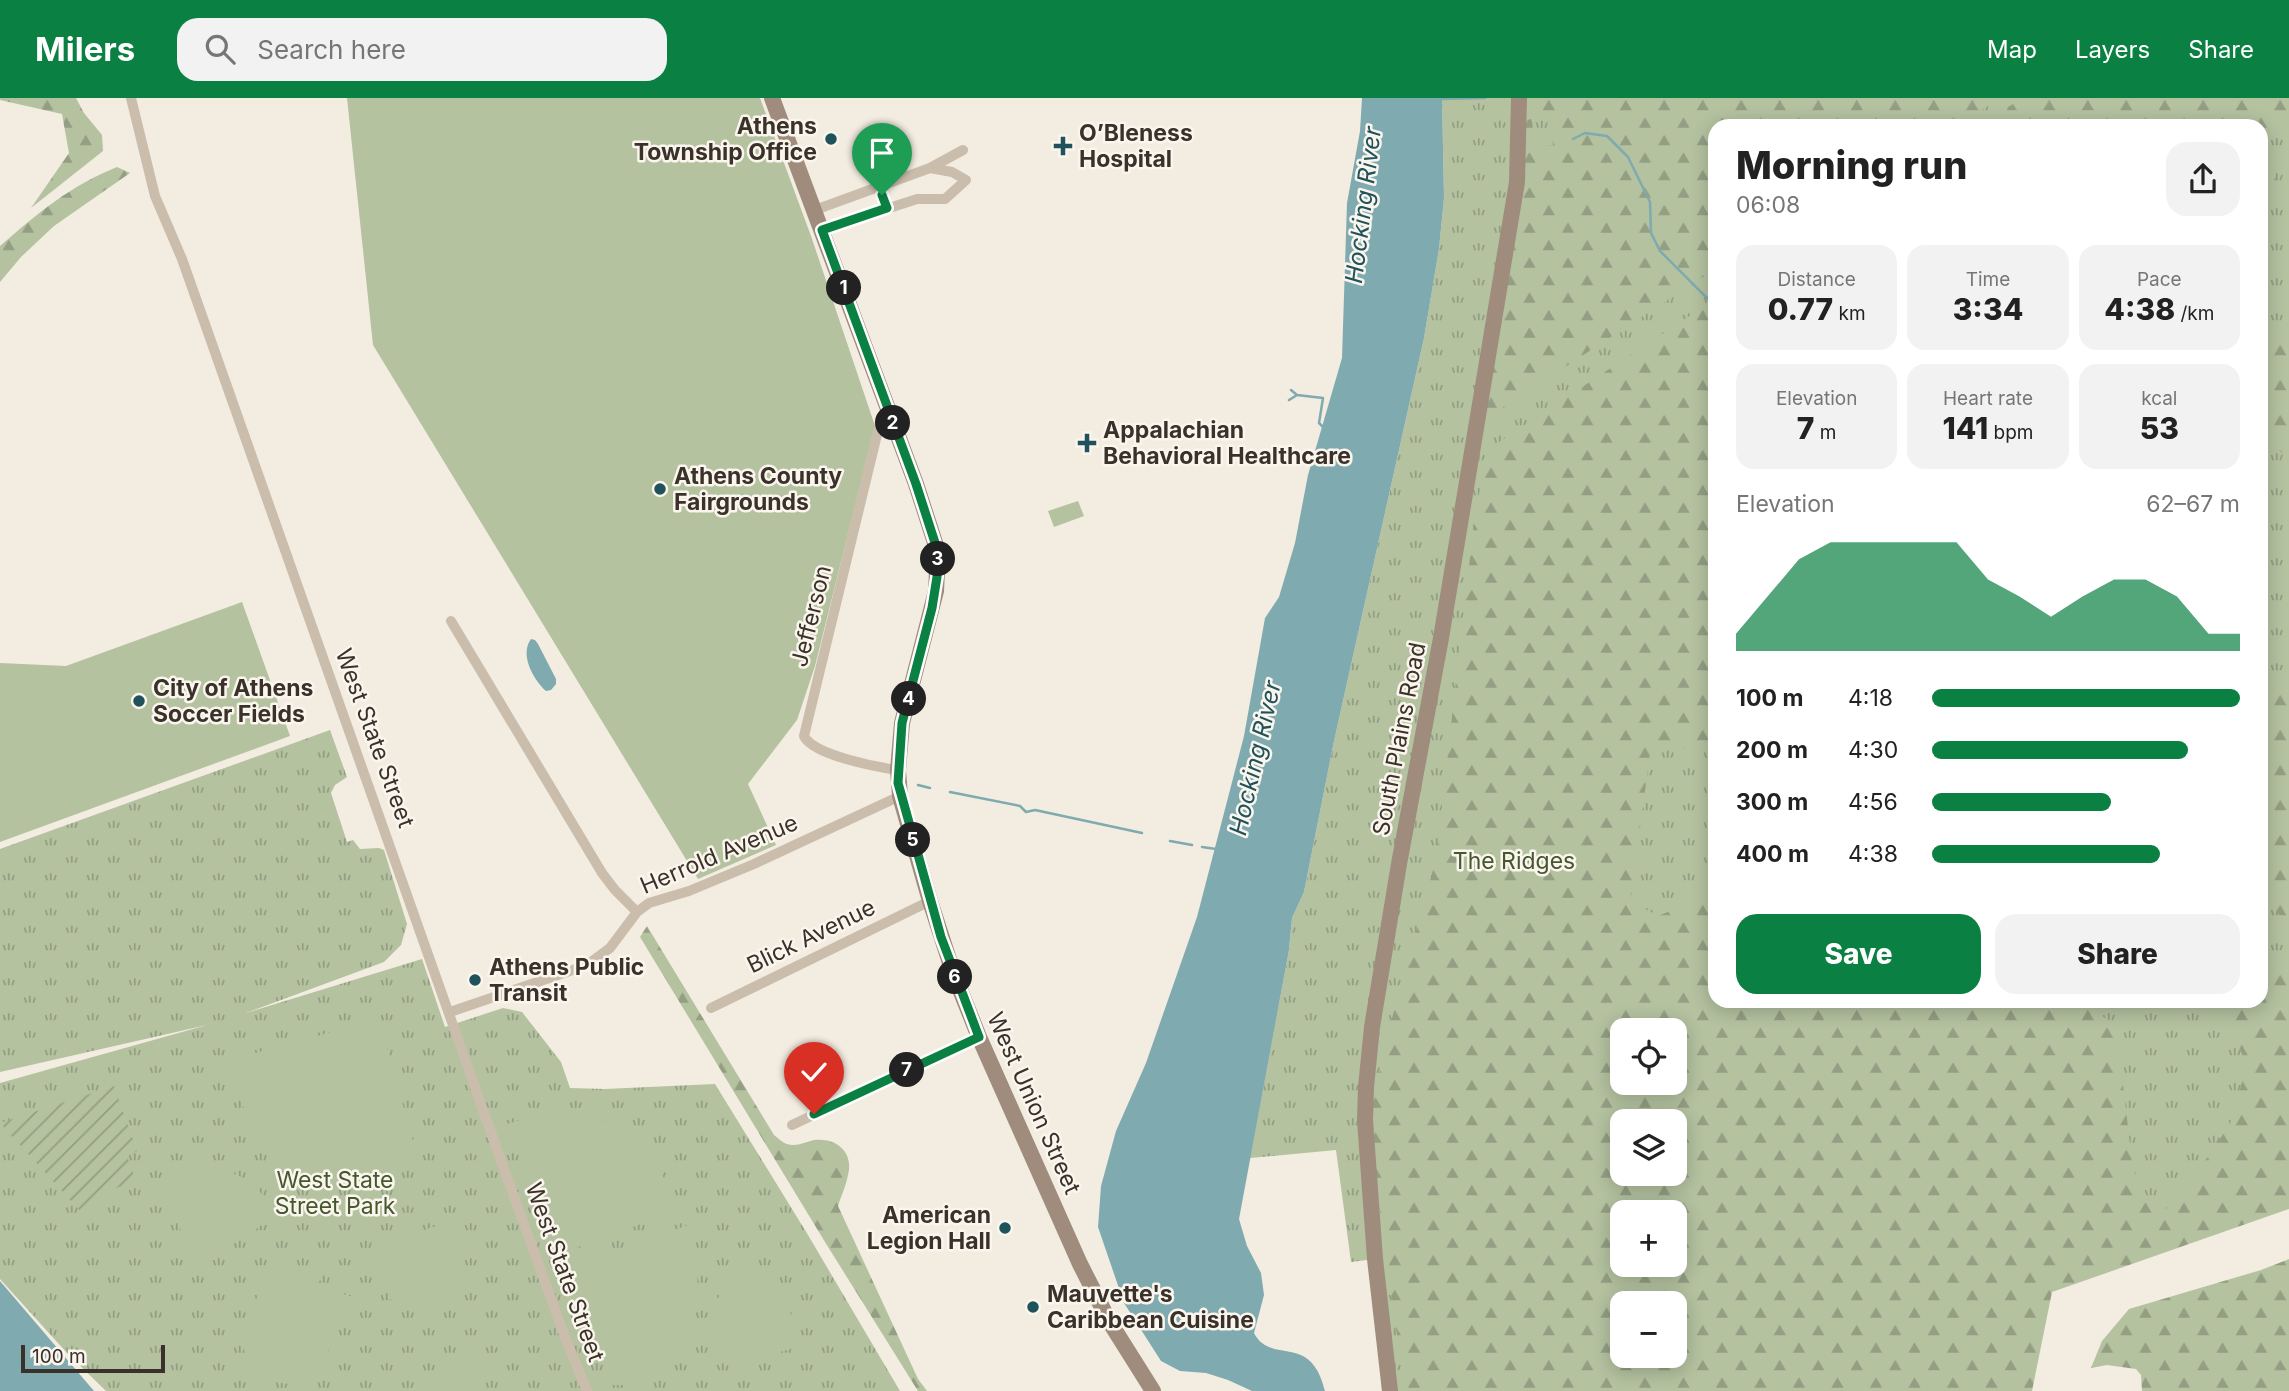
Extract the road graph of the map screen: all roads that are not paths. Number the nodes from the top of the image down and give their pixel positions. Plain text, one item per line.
1 (131, 98) edge
2 (772, 98) edge
3 (1519, 98) edge
4 (963, 150) dead end
5 (930, 168) junction
6 (879, 187) junction
7 (887, 208) junction
8 (815, 210) junction
9 (822, 230) junction
10 (888, 410) junction
11 (450, 621) dead end
12 (898, 770) junction
13 (900, 796) junction
14 (930, 901) junction
15 (637, 912) junction
16 (711, 1008) dead end
17 (450, 1012) junction
18 (979, 1037) junction
19 (792, 1125) dead end
20 (587, 1391) edge
21 (1153, 1391) edge
22 (1390, 1391) edge

1 - 17 street, West State Street
2 - 8 main road, West Union Street
3 - 22 main road, South Plains Road
4 - 5 street
5 - 6 street
5 - 7 street
6 - 7 street
6 - 8 street
7 - 9 street
8 - 9 main road, West Union Street
9 - 10 main road, West Union Street
10 - 12 main road, West Union Street
10 - 12 street, Jefferson
11 - 15 street
12 - 13 main road, West Union Street
13 - 14 main road, West Union Street
13 - 15 street, Herrold Avenue
14 - 16 street, Blick Avenue
14 - 18 main road, West Union Street
15 - 17 street, Herrold Avenue
17 - 20 street, West State Street
18 - 19 street
18 - 21 main road, West Union Street

